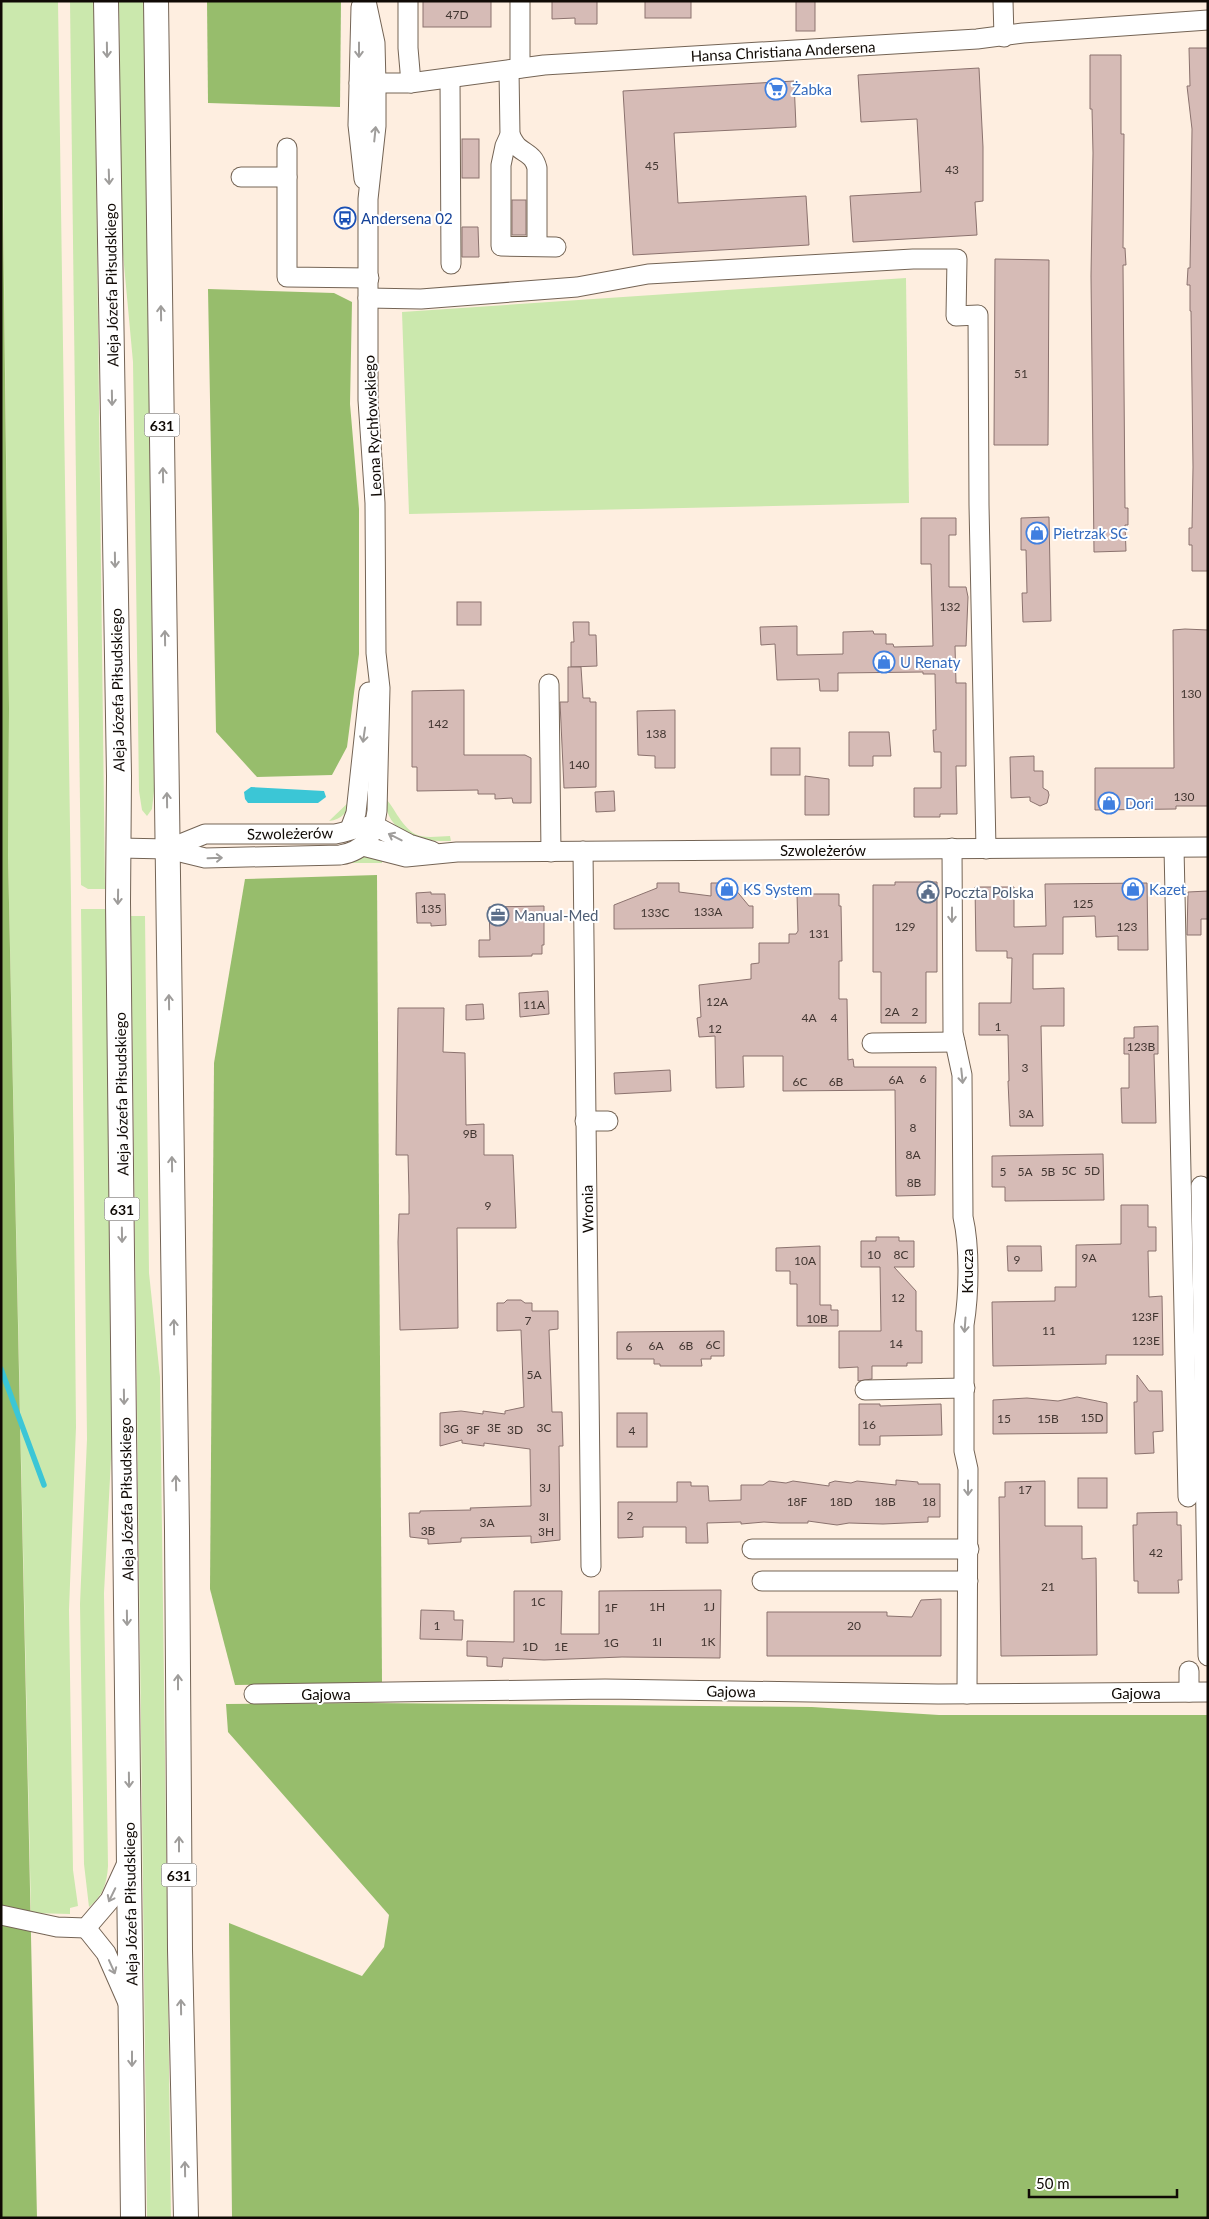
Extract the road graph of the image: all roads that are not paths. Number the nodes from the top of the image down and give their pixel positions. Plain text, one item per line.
1 (106, 1) edge
2 (156, 1) edge
3 (362, 1) edge
4 (366, 1) edge
5 (408, 1) edge
6 (520, 1) edge
7 (1003, 1) edge
8 (1208, 20) edge
9 (1004, 37) junction
10 (515, 69) junction
11 (450, 79) junction
12 (367, 83) junction
13 (411, 83) junction
14 (510, 135) junction
15 (287, 148) dead end
16 (241, 177) dead end
17 (287, 177) junction
18 (537, 246) junction
19 (556, 246) dead end
20 (450, 264) dead end
21 (369, 278) junction
22 (368, 298) junction
23 (376, 653) junction
24 (549, 684) dead end
25 (375, 826) junction
26 (350, 828) junction
27 (363, 846) junction
28 (1208, 847) edge
29 (119, 848) junction
30 (952, 848) junction
31 (986, 848) junction
32 (1174, 848) junction
33 (168, 849) junction
34 (583, 851) junction
35 (551, 852) junction
36 (437, 860) junction
37 (955, 1042) junction
38 (872, 1043) dead end
39 (585, 1121) junction
40 (608, 1121) dead end
41 (1201, 1186) dead end
42 (964, 1388) junction
43 (865, 1390) dead end
44 (1188, 1498) dead end
45 (752, 1549) dead end
46 (969, 1549) junction
47 (591, 1566) dead end
48 (762, 1581) dead end
49 (968, 1581) junction
50 (1208, 1656) edge
51 (1189, 1671) dead end
52 (1188, 1692) junction
53 (1208, 1692) edge
54 (254, 1694) dead end
55 (967, 1694) junction
56 (130, 1857) junction
57 (1, 1915) edge
58 (86, 1928) junction
59 (132, 2010) junction
60 (133, 2218) edge
61 (186, 2218) edge

1 -> 29 main road, Aleja Józefa Piłsudskiego / 631
33 -> 2 main road, 631
3 -> 12 street, Leona Rychłowskiego
4 - 12 street, Leona Rychłowskiego
5 - 13 street
6 - 10 street
7 - 9 street
8 - 9 street, Hansa Christiana Andersena
9 - 10 street, Hansa Christiana Andersena
10 - 11 street, Hansa Christiana Andersena
10 - 14 street
11 - 13 street, Hansa Christiana Andersena
11 - 20 street
12 - 13 street, Hansa Christiana Andersena
12 - 21 street, Leona Rychłowskiego
14 - 18 street
14 - 18 street
15 - 17 street
16 - 17 street
17 - 21 street
18 - 19 street
21 - 22 street, Leona Rychłowskiego
22 - 23 street, Leona Rychłowskiego
22 - 31 street
23 - 25 street, Leona Rychłowskiego
23 -> 26 street, Leona Rychłowskiego
24 - 35 street
25 - 26 street, Szwoleżerów
25 - 27 street
36 -> 25 street, Szwoleżerów
26 - 33 street, Szwoleżerów
33 -> 27 street, Szwoleżerów
27 - 36 street, Szwoleżerów
28 - 32 street, Szwoleżerów
29 - 33 street, Szwoleżerów
29 -> 56 main road, Aleja Józefa Piłsudskiego / 631
30 - 31 street, Szwoleżerów
30 - 34 street, Szwoleżerów
30 -> 37 street, Krucza
31 - 32 street, Szwoleżerów
32 - 44 street
61 -> 33 main road, 631
34 - 35 street, Szwoleżerów
34 - 39 street, Wronia
35 - 36 street, Szwoleżerów
37 - 38 street
37 -> 42 street, Krucza
39 - 40 street
39 - 47 street, Wronia
41 - 50 street
42 - 43 street
42 -> 46 street, Krucza
45 - 46 street
46 - 49 street, Krucza
48 - 49 street
49 - 55 street, Krucza
51 - 52 street
52 - 53 street, Gajowa
52 - 55 street, Gajowa
54 - 55 street, Gajowa
56 -> 58 street
56 - 59 main road, Aleja Józefa Piłsudskiego / 631
57 - 58 street
58 -> 59 street
59 -> 60 main road, Aleja Józefa Piłsudskiego / 631

